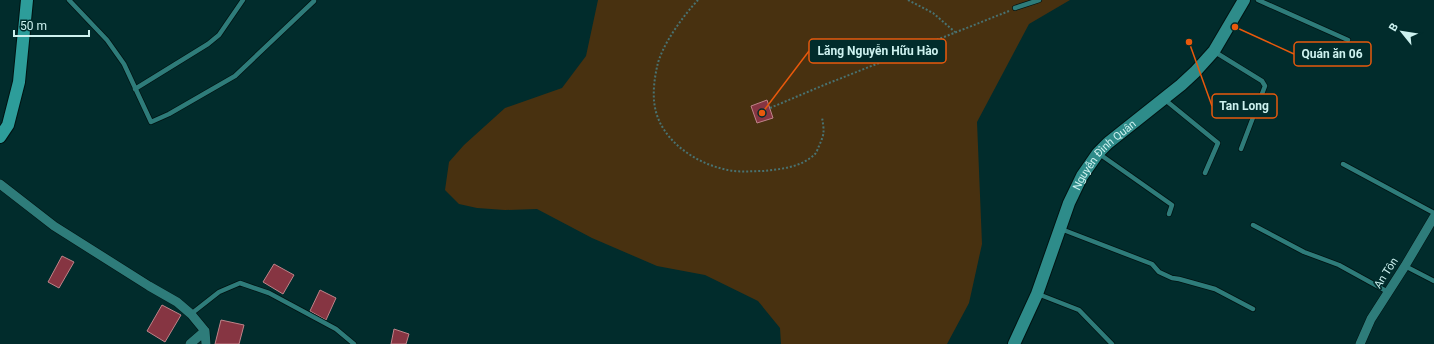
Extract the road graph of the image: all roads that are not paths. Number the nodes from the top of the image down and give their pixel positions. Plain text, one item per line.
1 (27, 0) edge
2 (69, 0) edge
3 (1039, 0) edge
4 (1244, 0) edge
5 (1258, 0) edge
6 (240, 1) edge
7 (314, 1) dead end
8 (1015, 8) road end
9 (1348, 40) dead end
10 (1214, 51) junction
11 (135, 88) junction
12 (1164, 99) junction
13 (0, 138) edge
14 (1241, 149) dead end
15 (1098, 153) junction
16 (1342, 164) dead end
17 (1205, 173) dead end
18 (0, 184) edge
19 (1434, 213) edge
20 (1169, 214) dead end
21 (1434, 217) edge
22 (1253, 225) dead end
23 (1060, 228) junction
24 (1405, 266) junction
25 (1434, 281) edge
26 (1388, 292) junction
27 (1037, 294) junction
28 (1253, 309) dead end
29 (191, 314) junction
30 (205, 331) junction
31 (190, 344) edge
32 (206, 344) edge
33 (354, 344) edge
34 (1014, 344) edge
35 (1112, 344) edge
36 (1360, 344) edge

1 - 13 main road
2 - 11 lane
3 - 8 lane
4 - 10 street, Nguyễn Đình Quân
5 - 9 lane
6 - 11 lane
7 - 11 lane
10 - 12 street, Nguyễn Đình Quân
10 - 14 lane
12 - 15 street, Nguyễn Đình Quân
12 - 17 lane
15 - 20 lane
15 - 23 street, Nguyễn Đình Quân
16 - 19 lane
18 - 29 street
21 - 24 street, An Tôn
22 - 26 lane
23 - 27 street, Nguyễn Đình Quân
23 - 28 lane
24 - 25 lane
24 - 26 street, An Tôn
26 - 36 street, An Tôn
27 - 34 street, Nguyễn Đình Quân
27 - 35 lane
29 - 30 street
29 - 33 lane
30 - 31 street
30 - 32 street

